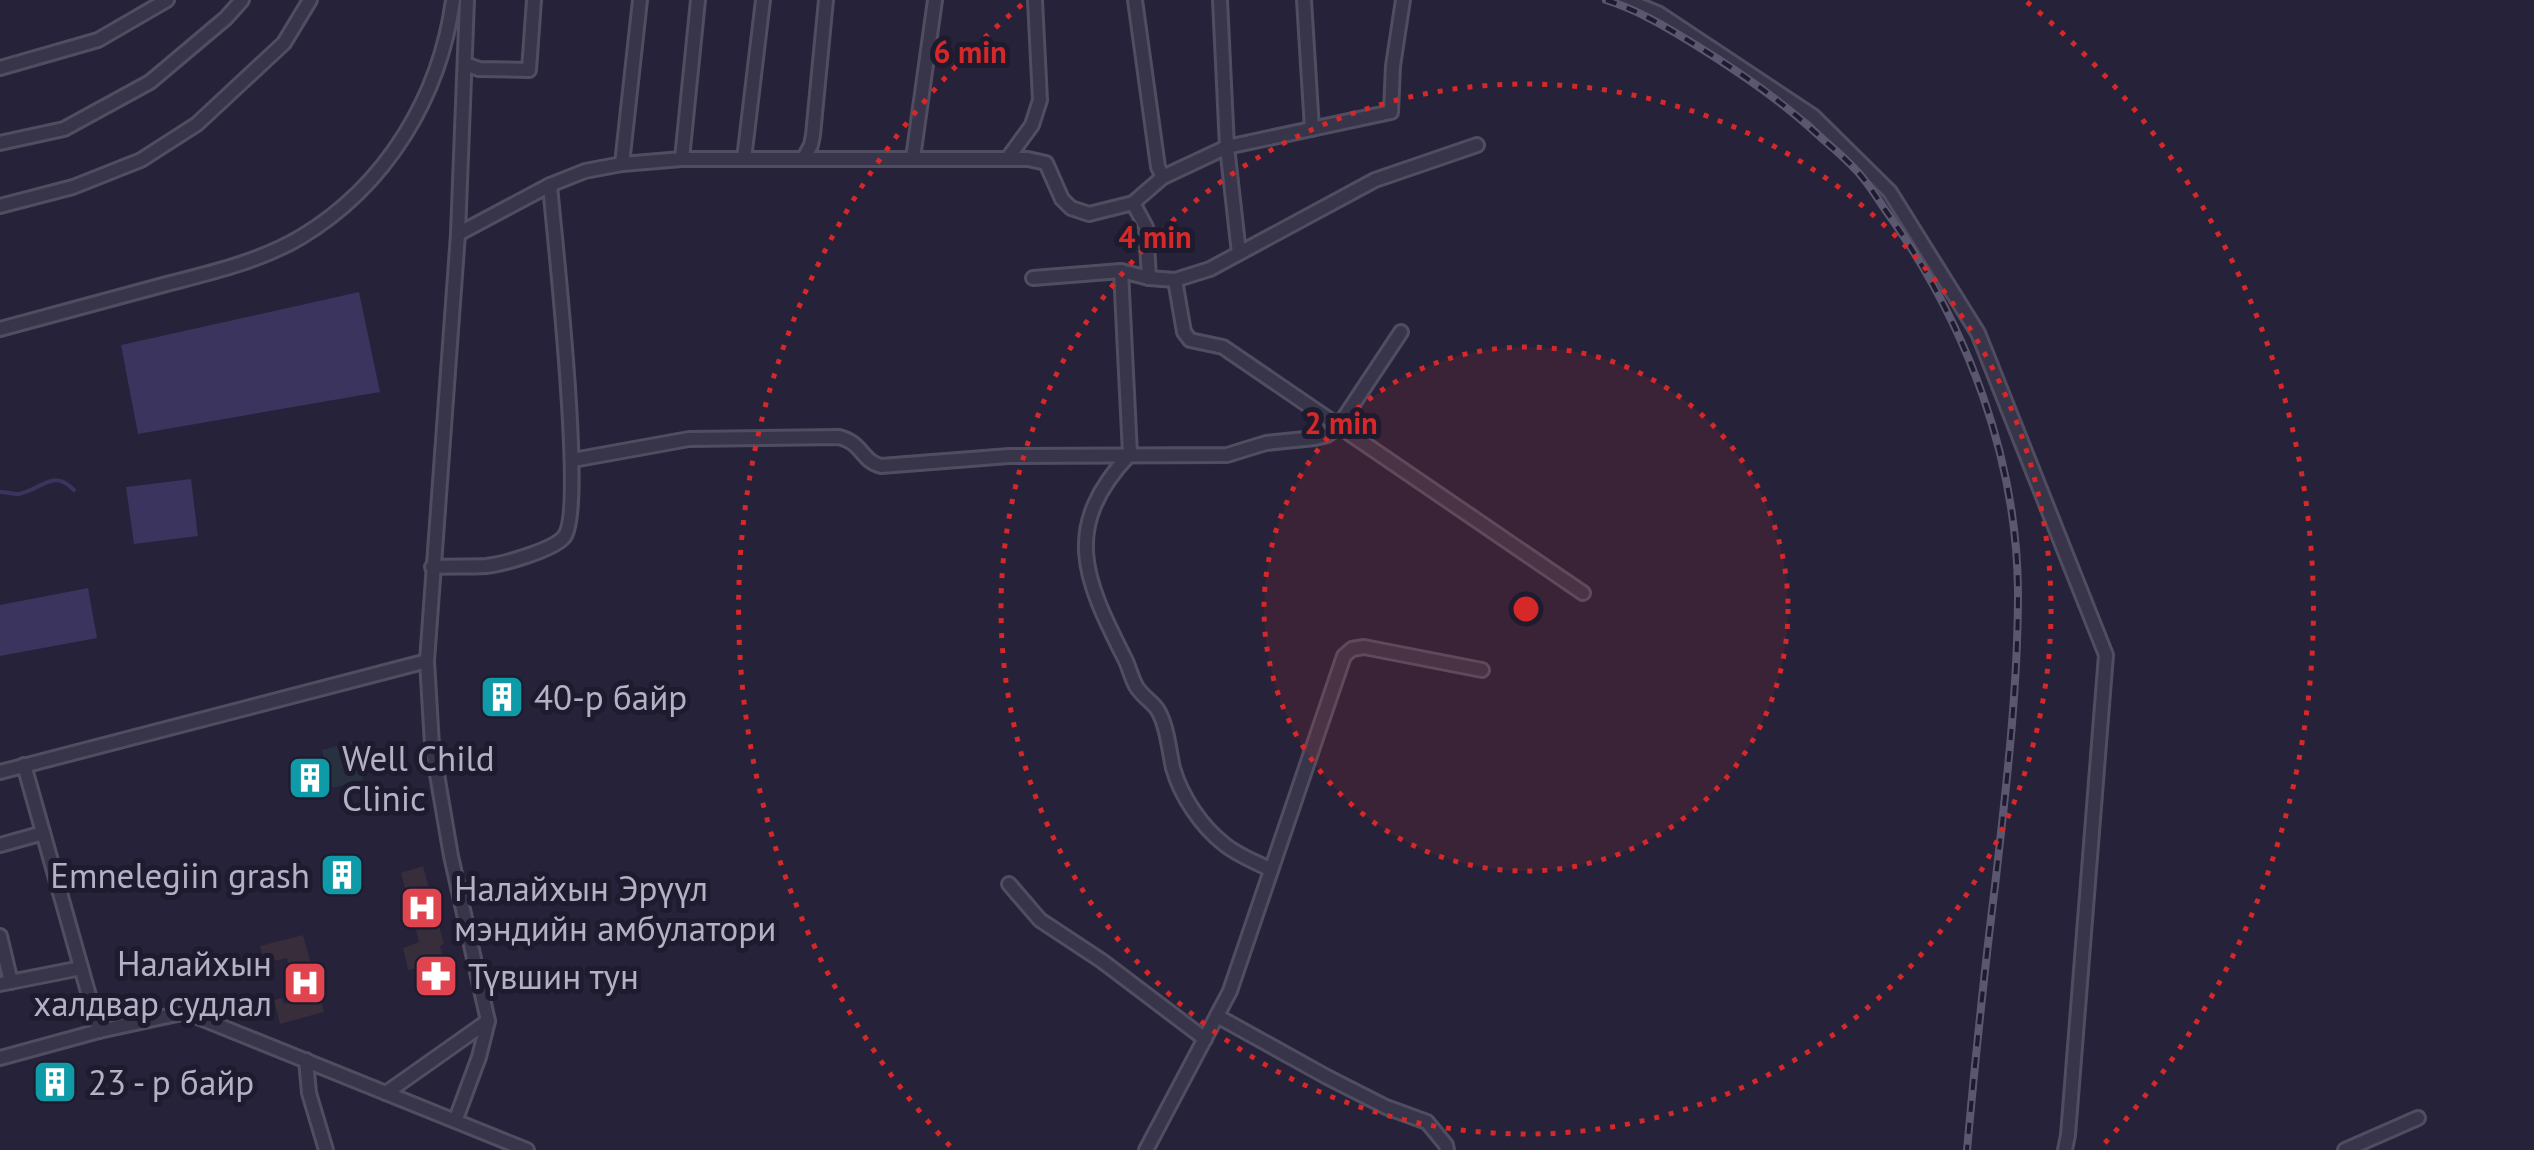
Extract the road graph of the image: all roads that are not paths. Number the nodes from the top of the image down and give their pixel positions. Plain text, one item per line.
1 (168, 0) edge
2 (242, 0) edge
3 (310, 0) edge
4 (453, 0) edge
5 (467, 0) edge
6 (534, 0) edge
7 (640, 0) edge
8 (698, 0) edge
9 (762, 0) edge
10 (826, 0) edge
11 (935, 0) edge
12 (1035, 0) edge
13 (1135, 0) edge
14 (1220, 0) edge
15 (1304, 0) edge
16 (1402, 0) edge
17 (1625, 0) edge
18 (465, 64) junction
19 (0, 68) edge
20 (1312, 129) junction
21 (0, 143) edge
22 (1477, 145) dead end
23 (1227, 147) junction
24 (804, 158) junction
25 (912, 158) junction
26 (1008, 158) junction
27 (682, 159) junction
28 (744, 159) junction
29 (622, 164) junction
30 (1163, 177) junction
31 (550, 184) junction
32 (1133, 203) junction
33 (0, 206) edge
34 (458, 234) junction
35 (1239, 252) junction
36 (1121, 271) junction
37 (1032, 278) dead end
38 (1150, 278) junction
39 (1175, 280) junction
40 (0, 329) edge
41 (1401, 332) dead end
42 (1338, 427) junction
43 (1130, 454) junction
44 (573, 460) junction
45 (432, 567) junction
46 (1583, 592) dead end
47 (427, 661) junction
48 (1482, 670) dead end
49 (24, 765) junction
50 (0, 772) edge
51 (43, 833) junction
52 (0, 845) edge
53 (1271, 870) junction
54 (1009, 884) dead end
55 (0, 936) edge
56 (81, 968) junction
57 (6, 983) edge
58 (1217, 1016) junction
59 (488, 1022) junction
60 (99, 1031) junction
61 (1205, 1039) junction
62 (458, 1041) junction
63 (479, 1056) junction
64 (0, 1058) edge
65 (306, 1060) junction
66 (386, 1093) junction
67 (2418, 1118) dead end
68 (456, 1119) junction
69 (326, 1150) edge
70 (527, 1150) edge
71 (1146, 1150) edge
72 (1447, 1150) edge
73 (2064, 1150) edge
74 (2345, 1150) edge

1 - 19 street
2 - 21 street
3 - 33 street
4 - 40 street
5 - 18 street
6 - 18 street
7 - 29 street
8 - 27 street
9 - 28 street
10 - 24 street
11 - 25 street
12 - 26 street
13 - 30 street
14 - 23 street
15 - 20 street
16 - 20 street
17 - 73 street
18 - 34 street
20 - 23 street
22 - 35 street
23 - 30 street
23 - 35 street
24 - 25 street
24 - 28 street
25 - 26 street
26 - 32 street
27 - 28 street
27 - 29 street
29 - 31 street
30 - 32 street
31 - 34 street
31 - 44 street
32 - 38 street
34 - 45 street
35 - 39 street
36 - 37 street
36 - 38 street
36 - 43 street
38 - 39 street
39 - 42 street
41 - 42 street
42 - 43 street
42 - 46 street
43 - 44 street
43 - 53 street
44 - 45 street
45 - 47 street
47 - 49 street
47 - 59 street
48 - 53 street
49 - 50 street
49 - 51 street
51 - 52 street
51 - 56 street
53 - 58 street
54 - 61 street
55 - 57 street
56 - 57 street
56 - 60 street
58 - 61 street
58 - 72 street
59 - 62 street
59 - 63 street
60 - 64 street
60 - 65 street
61 - 71 street
62 - 63 street
62 - 66 street
63 - 68 street
65 - 66 street
65 - 69 street
66 - 68 street
67 - 74 street
68 - 70 street

